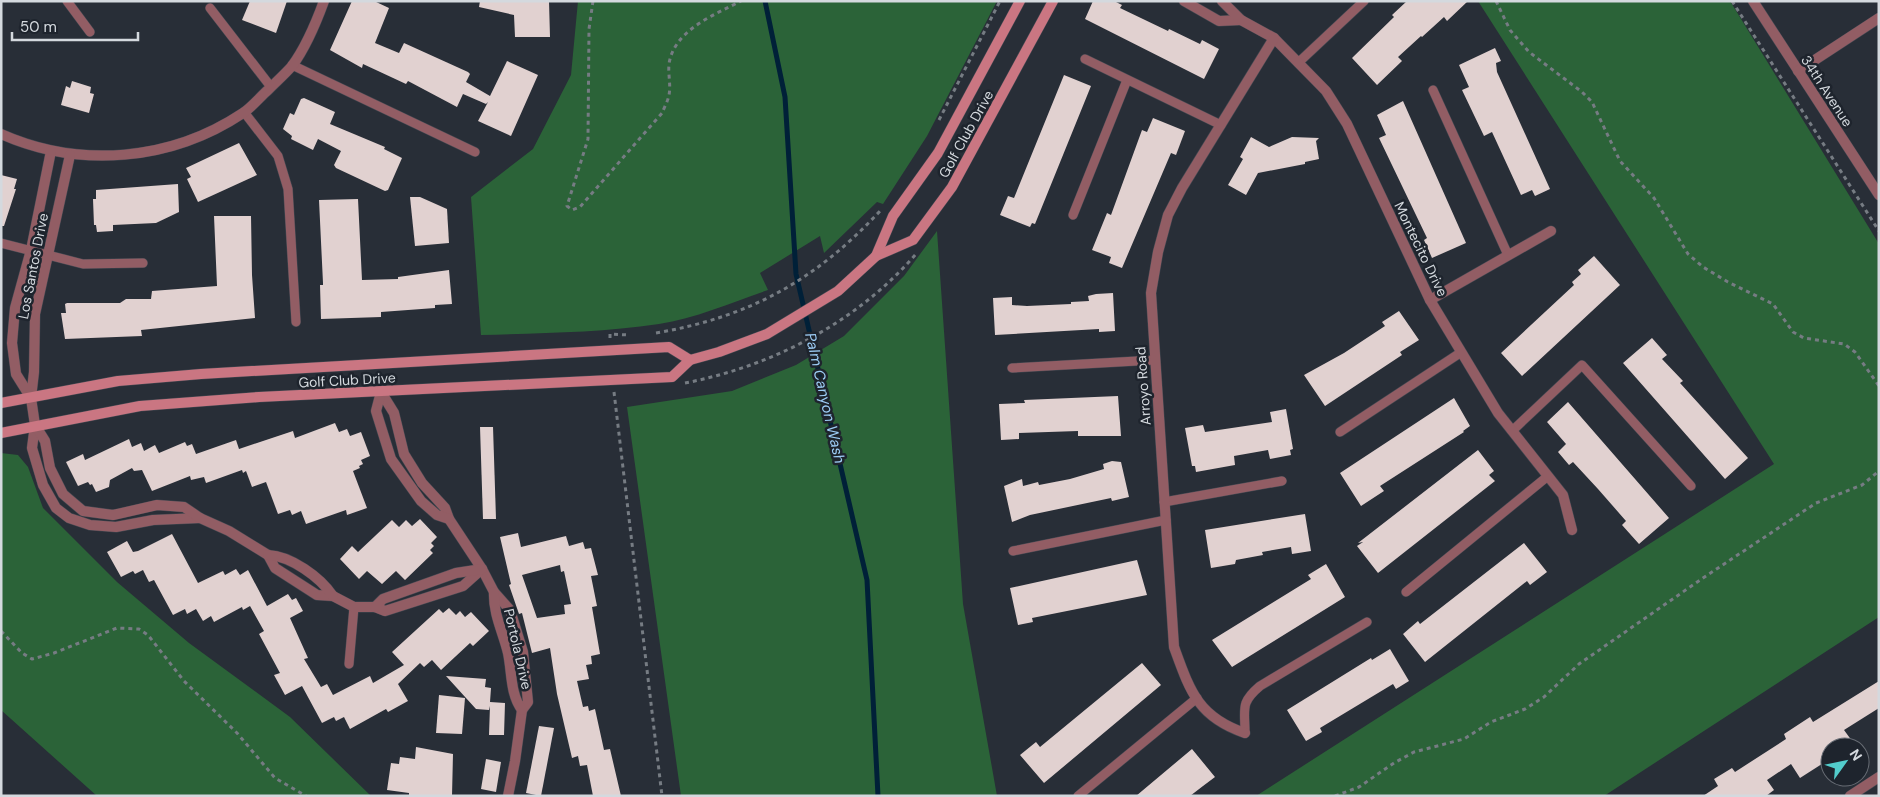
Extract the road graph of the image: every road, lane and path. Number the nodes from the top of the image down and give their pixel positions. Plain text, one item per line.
1 (67, 1) edge
2 (324, 1) edge
3 (593, 1) edge
4 (741, 1) edge
5 (1000, 1) edge
6 (1020, 1) edge
7 (1053, 1) edge
8 (1184, 1) edge
9 (1222, 1) edge
10 (1364, 1) edge
11 (1496, 1) edge
12 (1732, 1) edge
13 (1753, 1) edge
14 (210, 8) dead end
15 (1879, 18) edge
16 (1241, 20) junction
17 (90, 32) dead end
18 (1274, 38) junction
19 (1085, 59) dead end
20 (1299, 62) junction
21 (292, 65) junction
22 (1798, 71) junction
23 (1127, 80) junction
24 (271, 87) junction
25 (1433, 90) dead end
26 (244, 112) junction
27 (1220, 125) junction
28 (934, 128) dead end
29 (1, 134) edge
30 (51, 152) junction
31 (475, 152) dead end
32 (70, 155) junction
33 (1879, 195) edge
34 (880, 210) dead end
35 (1073, 214) dead end
36 (1551, 231) dead end
37 (1879, 231) edge
38 (1, 243) edge
39 (31, 250) junction
40 (49, 255) junction
41 (1508, 255) junction
42 (876, 256) junction
43 (143, 263) dead end
44 (1430, 300) junction
45 (839, 321) dead end
46 (296, 322) dead end
47 (654, 333) dead end
48 (610, 334) dead end
49 (634, 335) dead end
50 (1460, 353) junction
51 (690, 360) junction
52 (1155, 360) junction
53 (1012, 368) dead end
54 (678, 384) dead end
55 (1879, 386) edge
56 (381, 392) junction
57 (614, 392) dead end
58 (620, 392) dead end
59 (31, 398) junction
60 (615, 400) dead end
61 (1, 403) edge
62 (35, 425) junction
63 (1512, 431) junction
64 (1340, 432) dead end
65 (1, 433) edge
66 (1879, 471) edge
67 (1548, 476) junction
68 (1282, 482) dead end
69 (1691, 486) dead end
70 (1164, 502) junction
71 (200, 518) junction
72 (448, 519) junction
73 (1166, 520) junction
74 (1572, 530) dead end
75 (1013, 552) dead end
76 (482, 569) junction
77 (494, 592) junction
78 (1406, 592) dead end
79 (354, 607) junction
80 (1367, 622) dead end
81 (1, 631) edge
82 (349, 664) dead end
83 (1197, 698) junction
84 (522, 710) junction
85 (1245, 732) joint
86 (1879, 777) edge
87 (306, 796) edge
88 (508, 796) edge
89 (662, 796) edge
90 (1078, 796) edge
91 (1335, 796) edge
92 (1850, 796) edge

1 - 17 lane
2 - 21 street
3 - 4 path
5 - 28 path
6 - 42 street, Golf Club Drive
7 - 42 street, Golf Club Drive
8 - 16 street
9 - 16 street, Montecito Drive
10 - 20 lane
11 - 55 path
12 - 37 path
13 - 22 street, 34th Avenue
14 - 24 lane
15 - 22 street
16 - 18 street, Montecito Drive
18 - 20 street, Montecito Drive
18 - 27 street, Arroyo Road
19 - 23 lane
20 - 44 street, Montecito Drive
21 - 24 street
21 - 31 lane
22 - 33 street, 34th Avenue
23 - 27 lane
23 - 35 lane
24 - 26 street
25 - 41 lane
26 - 32 street
26 - 46 lane
27 - 52 street, Arroyo Road
29 - 30 street
30 - 32 street
30 - 39 street, Los Santos Drive
32 - 40 street, Los Santos Drive
34 - 47 path
36 - 41 street
38 - 39 lane
39 - 40 lane
39 - 59 street, Los Santos Drive
40 - 43 lane
40 - 59 street, Los Santos Drive
41 - 44 street
42 - 51 street, Golf Club Drive
44 - 50 street, Montecito Drive
45 - 54 path
48 - 49 path
50 - 63 street, Montecito Drive
50 - 64 lane
51 - 56 street, Golf Club Drive
51 - 59 street, Golf Club Drive
52 - 53 lane
52 - 70 street, Arroyo Road
56 - 62 street, Golf Club Drive
56 - 72 street, Portola Drive
56 - 72 street, Portola Drive
57 - 58 path
59 - 61 street, Golf Club Drive
59 - 62 street
60 - 89 path
62 - 65 street, Golf Club Drive
62 - 71 street
62 - 71 street
63 - 67 street, Montecito Drive
63 - 69 lane
66 - 91 path
67 - 74 street, Montecito Drive
67 - 78 lane
68 - 70 lane
70 - 73 street, Arroyo Road
71 - 79 street
72 - 76 street, Portola Drive
73 - 75 lane
73 - 83 street, Arroyo Road
76 - 77 street, Portola Drive
76 - 79 street
77 - 84 street, Portola Drive
77 - 84 street, Portola Drive
79 - 82 lane
80 - 85 lane
81 - 87 path
83 - 85 street, Arroyo Road
83 - 90 lane
84 - 88 street, Portola Drive
86 - 92 street

